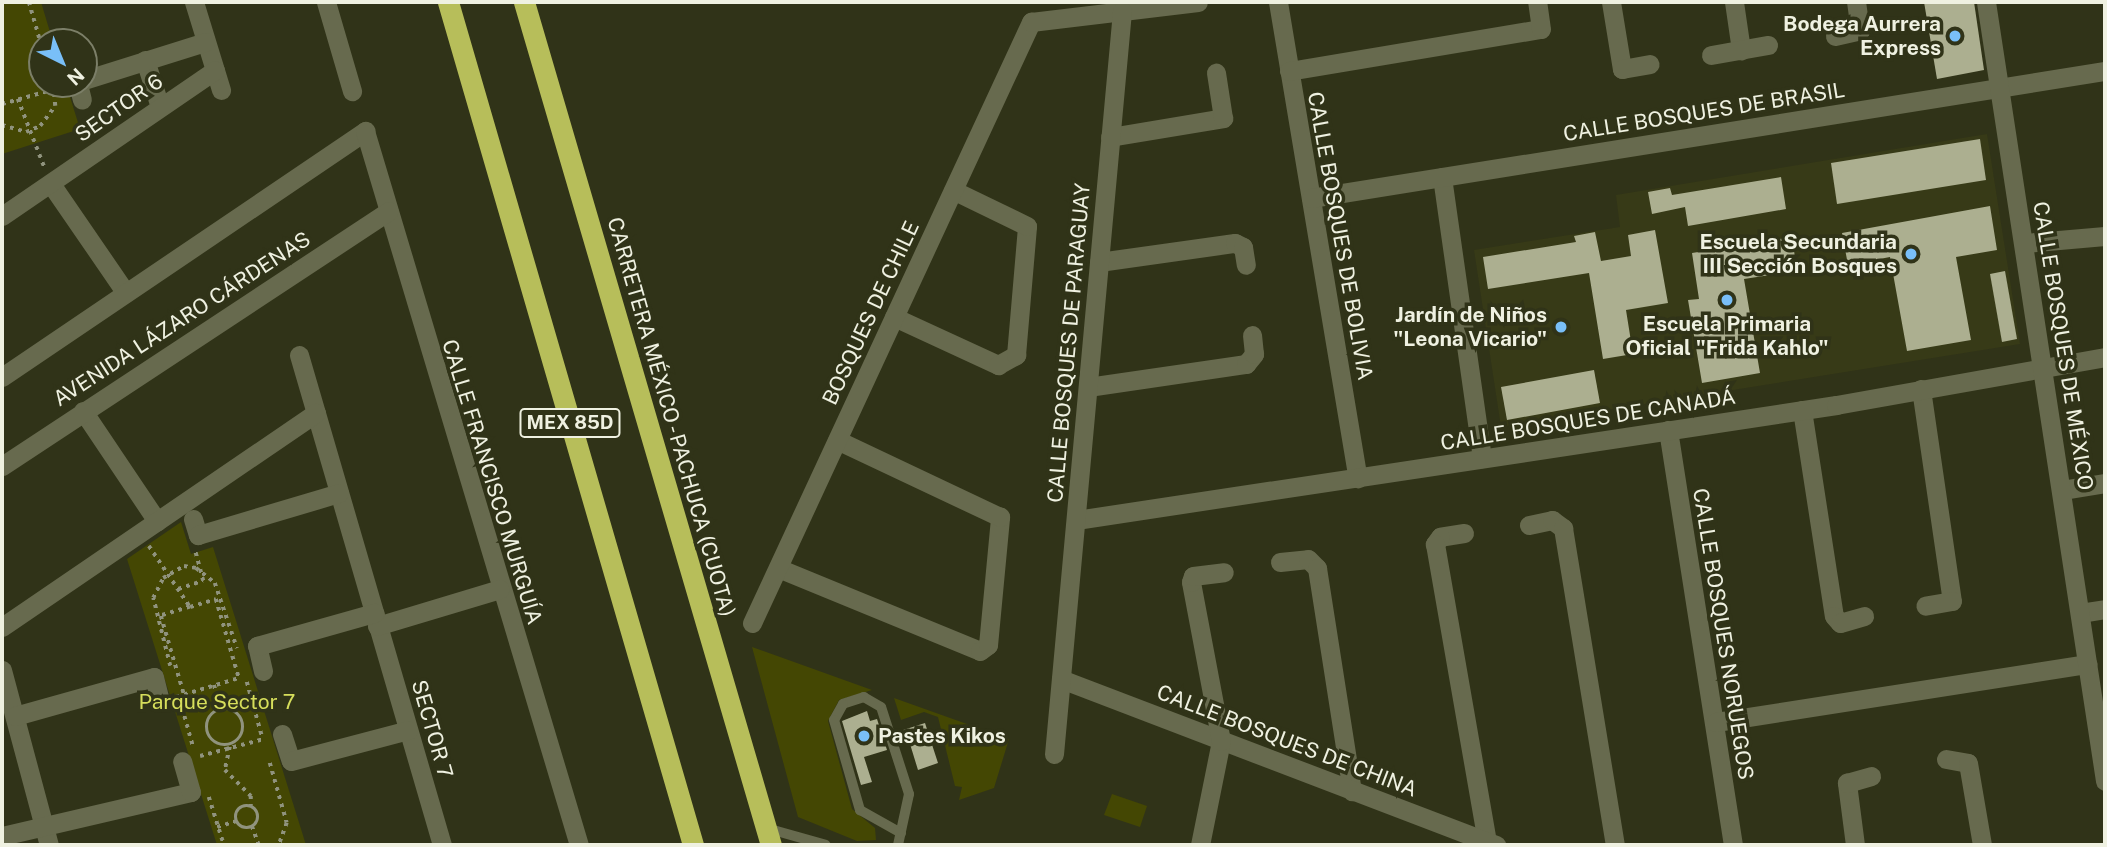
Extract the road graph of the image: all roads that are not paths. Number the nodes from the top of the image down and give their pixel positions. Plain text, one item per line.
1 (194, 2) edge
2 (326, 2) edge
3 (448, 2) edge
4 (524, 2) edge
5 (1198, 2) edge
6 (1278, 2) edge
7 (1537, 2) edge
8 (1611, 2) edge
9 (1734, 2) edge
10 (1856, 2) edge
11 (1986, 2) edge
12 (1122, 11) junction
13 (1835, 36) dead end
14 (205, 42) junction
15 (1768, 45) dead end
16 (1741, 50) junction
17 (1711, 55) dead end
18 (145, 60) junction
19 (1650, 64) dead end
20 (215, 70) junction
21 (1289, 71) junction
22 (2105, 71) edge
23 (1216, 73) dead end
24 (98, 75) edge
25 (2000, 88) junction
26 (221, 90) dead end
27 (352, 91) dead end
28 (160, 107) junction
29 (1110, 137) junction
30 (1442, 177) junction
31 (51, 184) junction
32 (953, 190) junction
33 (1311, 198) junction
34 (388, 211) junction
35 (2, 216) edge
36 (2105, 236) edge
37 (2024, 243) junction
38 (1099, 262) junction
39 (1246, 265) dead end
40 (126, 293) junction
41 (894, 317) junction
42 (1252, 335) dead end
43 (299, 355) dead end
44 (2105, 357) edge
45 (2043, 367) junction
46 (2, 377) edge
47 (1088, 387) junction
48 (1921, 389) junction
49 (1802, 410) junction
50 (83, 411) junction
51 (316, 413) junction
52 (1668, 430) junction
53 (837, 440) junction
54 (1482, 458) junction
55 (2, 466) edge
56 (1358, 478) junction
57 (2105, 483) edge
58 (2062, 490) junction
59 (339, 494) junction
60 (1076, 520) junction
61 (1529, 525) dead end
62 (149, 527) junction
63 (196, 527) road end
64 (1464, 533) dead end
65 (1280, 562) dead end
66 (778, 568) junction
67 (1224, 572) dead end
68 (500, 589) junction
69 (1925, 606) dead end
70 (2105, 609) edge
71 (2080, 613) junction
72 (1864, 617) dead end
73 (376, 620) junction
74 (752, 623) dead end
75 (2, 627) edge
76 (2088, 664) junction
77 (2, 670) edge
78 (254, 674) road end
79 (1061, 680) junction
80 (174, 697) road end
81 (15, 716) junction
82 (1716, 722) junction
83 (408, 730) junction
84 (282, 734) road end
85 (2102, 734) edge
86 (1221, 741) junction
87 (1054, 754) dead end
88 (1945, 759) dead end
89 (193, 762) road end
90 (1871, 776) dead end
91 (2105, 781) edge
92 (1352, 790) junction
93 (901, 833) junction
94 (2, 836) edge
95 (46, 836) edge
96 (769, 836) edge
97 (1492, 844) edge
98 (442, 845) edge
99 (579, 845) edge
100 (692, 845) edge
101 (826, 845) edge
102 (898, 845) edge
103 (1200, 845) edge
104 (1615, 845) edge
105 (1733, 845) edge
106 (1855, 845) edge
107 (1982, 845) edge

1 - 14 street
2 - 27 street
3 - 100 highway, MEX 85D
4 - 96 highway, CARRETERA MÉXICO - PACHUCA (CUOTA) / MEX 85D
5 - 12 street
6 - 21 street, CALLE BOSQUES DE BOLIVIA
7 - 21 street
8 - 19 street
9 - 16 street
10 - 13 street
11 - 25 street, CALLE BOSQUES DE MÉXICO
12 - 29 street, CALLE BOSQUES DE PARAGUAY
12 - 32 street, BOSQUES DE CHILE
14 - 18 street
14 - 20 street
15 - 16 street
16 - 17 street
18 - 24 street
18 - 28 street
20 - 26 street
20 - 28 street, SECTOR 6
21 - 33 street, CALLE BOSQUES DE BOLIVIA
22 - 25 street, CALLE BOSQUES DE BRASIL
23 - 29 street
25 - 30 street, CALLE BOSQUES DE BRASIL
25 - 37 street, CALLE BOSQUES DE MÉXICO
28 - 31 street, SECTOR 6
29 - 38 street, CALLE BOSQUES DE PARAGUAY
30 - 33 street, CALLE BOSQUES DE BRASIL
30 - 54 street
31 - 35 street, SECTOR 6
31 - 40 street
32 - 41 street, BOSQUES DE CHILE
32 - 41 street
33 - 56 street, CALLE BOSQUES DE BOLIVIA
34 - 40 street, CALLE FRANCISCO MURGUÍA
34 - 50 street, AVENIDA LÁZARO CÁRDENAS
34 - 68 street, CALLE FRANCISCO MURGUÍA
36 - 37 street
37 - 45 street, CALLE BOSQUES DE MÉXICO
38 - 39 street
38 - 47 street, CALLE BOSQUES DE PARAGUAY
40 - 46 street
41 - 53 street, BOSQUES DE CHILE
42 - 47 street
43 - 51 street, SECTOR 7
44 - 45 street, CALLE BOSQUES DE CANADÁ
45 - 48 street, CALLE BOSQUES DE CANADÁ
45 - 58 street, CALLE BOSQUES DE MÉXICO
47 - 60 street, CALLE BOSQUES DE PARAGUAY
48 - 49 street, CALLE BOSQUES DE CANADÁ
48 - 69 street
49 - 52 street, CALLE BOSQUES DE CANADÁ
49 - 72 street
50 - 55 street, AVENIDA LÁZARO CÁRDENAS
50 - 62 street
51 - 59 street, SECTOR 7
51 - 62 street
52 - 54 street, CALLE BOSQUES DE CANADÁ
52 - 82 street, CALLE BOSQUES NORUEGOS
53 - 66 street, BOSQUES DE CHILE
53 - 66 street
54 - 56 street, CALLE BOSQUES DE CANADÁ
56 - 60 street, CALLE BOSQUES DE CANADÁ
57 - 58 street
58 - 71 street, CALLE BOSQUES DE MÉXICO
59 - 63 street
59 - 73 street, SECTOR 7
60 - 79 street, CALLE BOSQUES DE PARAGUAY
61 - 104 street
62 - 75 street
64 - 97 street
65 - 92 street
66 - 74 street, BOSQUES DE CHILE
67 - 86 street
68 - 73 street
68 - 99 street, CALLE FRANCISCO MURGUÍA
70 - 71 street
71 - 76 street, CALLE BOSQUES DE MÉXICO
73 - 78 street
73 - 83 street, SECTOR 7
76 - 82 street
76 - 85 street, CALLE BOSQUES DE MÉXICO
77 - 81 street
79 - 86 street, CALLE BOSQUES DE CHINA
79 - 87 street, CALLE BOSQUES DE PARAGUAY
80 - 81 street
81 - 95 street
82 - 105 street, CALLE BOSQUES NORUEGOS
83 - 84 street
83 - 98 street, SECTOR 7
85 - 91 street, CALLE BOSQUES DE MÉXICO
86 - 92 street, CALLE BOSQUES DE CHINA
86 - 103 street
88 - 107 street
89 - 95 street
90 - 106 street
92 - 97 street, CALLE BOSQUES DE CHINA
93 - 93 lane
93 - 102 lane
94 - 95 street
96 - 101 lane

